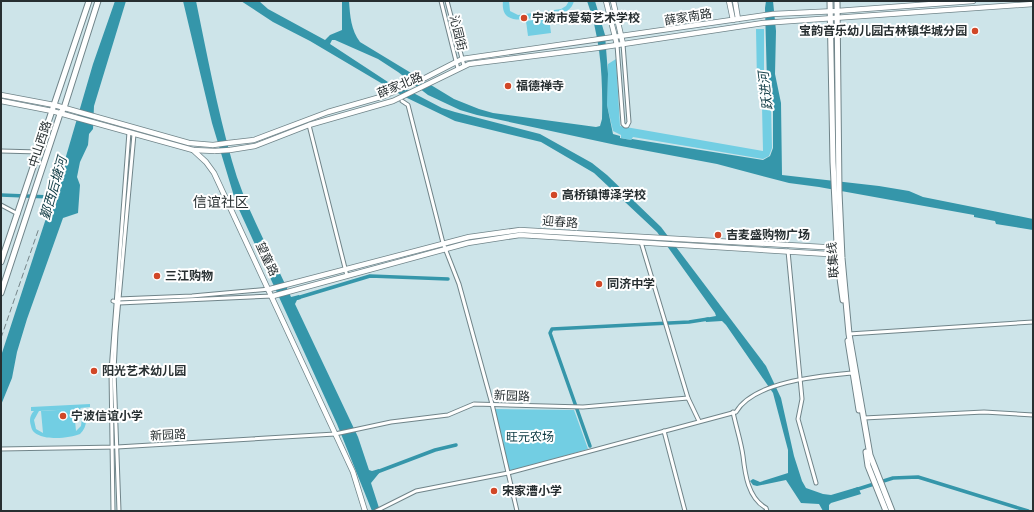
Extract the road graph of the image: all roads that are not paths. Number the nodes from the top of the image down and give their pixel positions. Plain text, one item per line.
1 (89, 1) edge
2 (98, 1) edge
3 (441, 1) edge
4 (447, 1) edge
5 (606, 1) edge
6 (613, 1) edge
7 (729, 1) edge
8 (736, 1) edge
9 (830, 1) edge
10 (837, 1) edge
11 (974, 1) edge
12 (1033, 4) edge
13 (830, 11) junction
14 (837, 11) junction
15 (738, 19) junction
16 (830, 19) junction
17 (836, 19) junction
18 (733, 20) junction
19 (622, 36) junction
20 (616, 38) junction
21 (623, 44) junction
22 (617, 45) junction
23 (462, 59) junction
24 (456, 62) junction
25 (464, 66) junction
26 (458, 69) junction
27 (1, 95) edge
28 (400, 100) junction
29 (1, 101) edge
30 (54, 105) junction
31 (64, 108) junction
32 (52, 112) junction
33 (60, 114) junction
34 (309, 126) junction
35 (132, 133) junction
36 (193, 150) junction
37 (1, 152) edge
38 (39, 152) junction
39 (836, 178) junction
40 (1, 205) edge
41 (18, 214) junction
42 (641, 242) junction
43 (443, 243) junction
44 (839, 248) junction
45 (446, 249) junction
46 (788, 252) junction
47 (840, 258) junction
48 (1, 262) edge
49 (345, 269) junction
50 (347, 276) junction
51 (270, 289) junction
52 (1, 293) edge
53 (273, 296) junction
54 (118, 299) junction
55 (117, 303) junction
56 (1033, 322) edge
57 (849, 334) junction
58 (853, 373) junction
59 (799, 380) junction
60 (688, 398) junction
61 (492, 404) junction
62 (733, 412) junction
63 (1033, 415) edge
64 (864, 418) junction
65 (699, 421) junction
66 (664, 431) junction
67 (337, 433) junction
68 (111, 447) junction
69 (117, 447) junction
70 (1, 449) edge
71 (508, 474) junction
72 (816, 483) dead end
73 (113, 511) edge
74 (119, 511) edge
75 (365, 511) edge
76 (376, 511) edge
77 (517, 511) edge
78 (685, 511) edge
79 (767, 511) edge
80 (886, 511) edge
81 (892, 511) edge

1 - 30 main road, 中山西路
2 - 31 main road, 中山西路
3 - 24 street, 沁园街
4 - 23 street, 沁园街
5 - 20 main road
6 - 19 main road
7 - 18 main road
8 - 15 main road
9 - 13 main road, 联集线
10 - 14 main road, 联集线
11 - 14 main road
12 - 17 main road
13 - 14 main road
13 - 15 main road, 薛家南路
13 - 16 main road, 联集线
14 - 17 main road, 联集线
15 - 18 main road, 薛家南路
16 - 17 main road
16 - 21 main road, 薛家南路
16 - 39 main road, 联集线
17 - 39 main road, 联集线
18 - 19 main road, 薛家南路
19 - 20 main road, 薛家南路
19 - 21 main road
20 - 22 main road
20 - 23 main road, 薛家北路
21 - 22 main road, 薛家南路
21 - 22 street
22 - 25 main road, 薛家北路
23 - 24 main road, 薛家北路
23 - 25 street, 沁园街
24 - 26 street, 沁园街
24 - 31 main road, 薛家北路, bridge
25 - 26 main road, 薛家北路
26 - 28 main road, 薛家北路
27 - 30 main road
28 - 34 main road, 薛家北路
28 - 43 street
29 - 32 main road, 望童路
30 - 31 main road
30 - 32 main road, 中山西路
31 - 33 main road, 中山西路
32 - 33 main road, 望童路
32 - 38 main road, 中山西路
33 - 35 main road, 望童路
33 - 52 main road, 中山西路
34 - 36 main road, 薛家北路, bridge
34 - 49 street
35 - 36 main road, 望童路
35 - 54 street
36 - 51 main road, 望童路
37 - 38 street
38 - 41 main road, 中山西路
39 - 44 main road, 联集线
40 - 41 street
41 - 48 main road, 中山西路
42 - 45 main road, 迎春路
42 - 46 main road, 迎春路
42 - 60 street
43 - 44 main road, 迎春路
43 - 45 street
43 - 49 main road, 迎春路
44 - 47 main road, 联集线
45 - 50 main road, 迎春路
45 - 61 street
46 - 47 main road, 迎春路
46 - 59 street
47 - 57 main road, 联集线
47 - 58 main road, 联集线
49 - 50 street
49 - 51 main road, 迎春路
50 - 53 main road, 迎春路
51 - 53 main road, 望童路
51 - 54 street
53 - 55 street
53 - 67 main road, 望童路
54 - 55 street
55 - 68 street
55 - 69 street
56 - 57 street
57 - 64 main road, 联集线
58 - 59 street
58 - 80 main road, 联集线
59 - 62 street
59 - 72 street
60 - 61 street, 新园路
60 - 65 street
61 - 67 street, 新园路
61 - 71 street
62 - 65 street
62 - 79 street
63 - 64 street
64 - 81 main road, 联集线
65 - 66 street
66 - 71 street
66 - 78 street
67 - 69 street, 新园路
67 - 75 main road, 望童路
68 - 69 street, 新园路
68 - 70 street, 新园路
68 - 73 street
69 - 74 street
71 - 76 street
71 - 77 street

